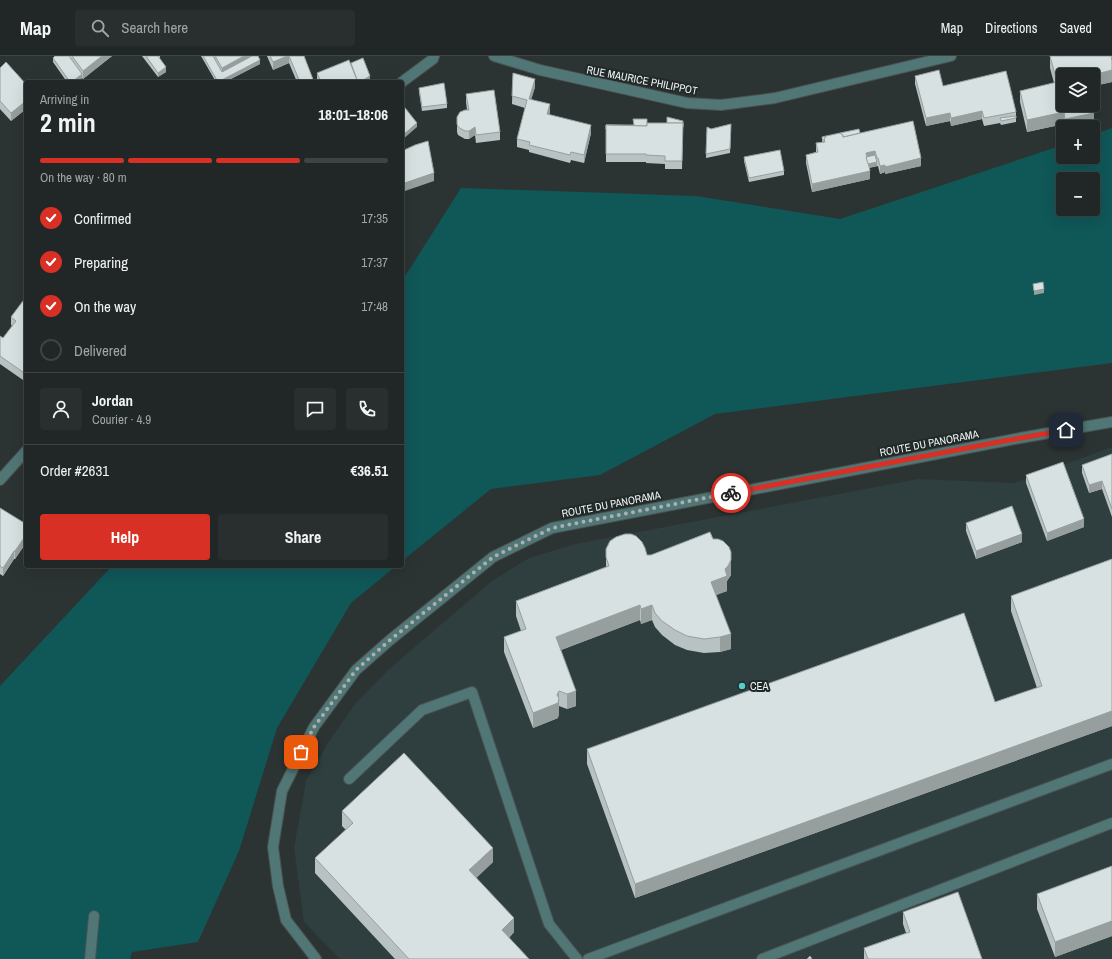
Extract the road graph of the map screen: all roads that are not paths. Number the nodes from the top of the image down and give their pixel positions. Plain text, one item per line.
1 (434, 56) edge
2 (494, 56) edge
3 (951, 56) edge
4 (404, 80) edge
5 (1112, 422) edge
6 (24, 453) edge
7 (0, 480) edge
8 (1112, 764) edge
9 (349, 778) dead end
10 (1112, 823) edge
11 (94, 916) dead end
12 (90, 959) edge
13 (316, 959) edge
14 (577, 959) edge
15 (588, 959) edge
16 (762, 959) edge

1 - 4 street
2 - 3 street, RUE MAURICE PHILIPPOT
5 - 13 street, ROUTE DU PANORAMA
6 - 7 street
8 - 15 street
9 - 14 street
10 - 16 street
11 - 12 street

